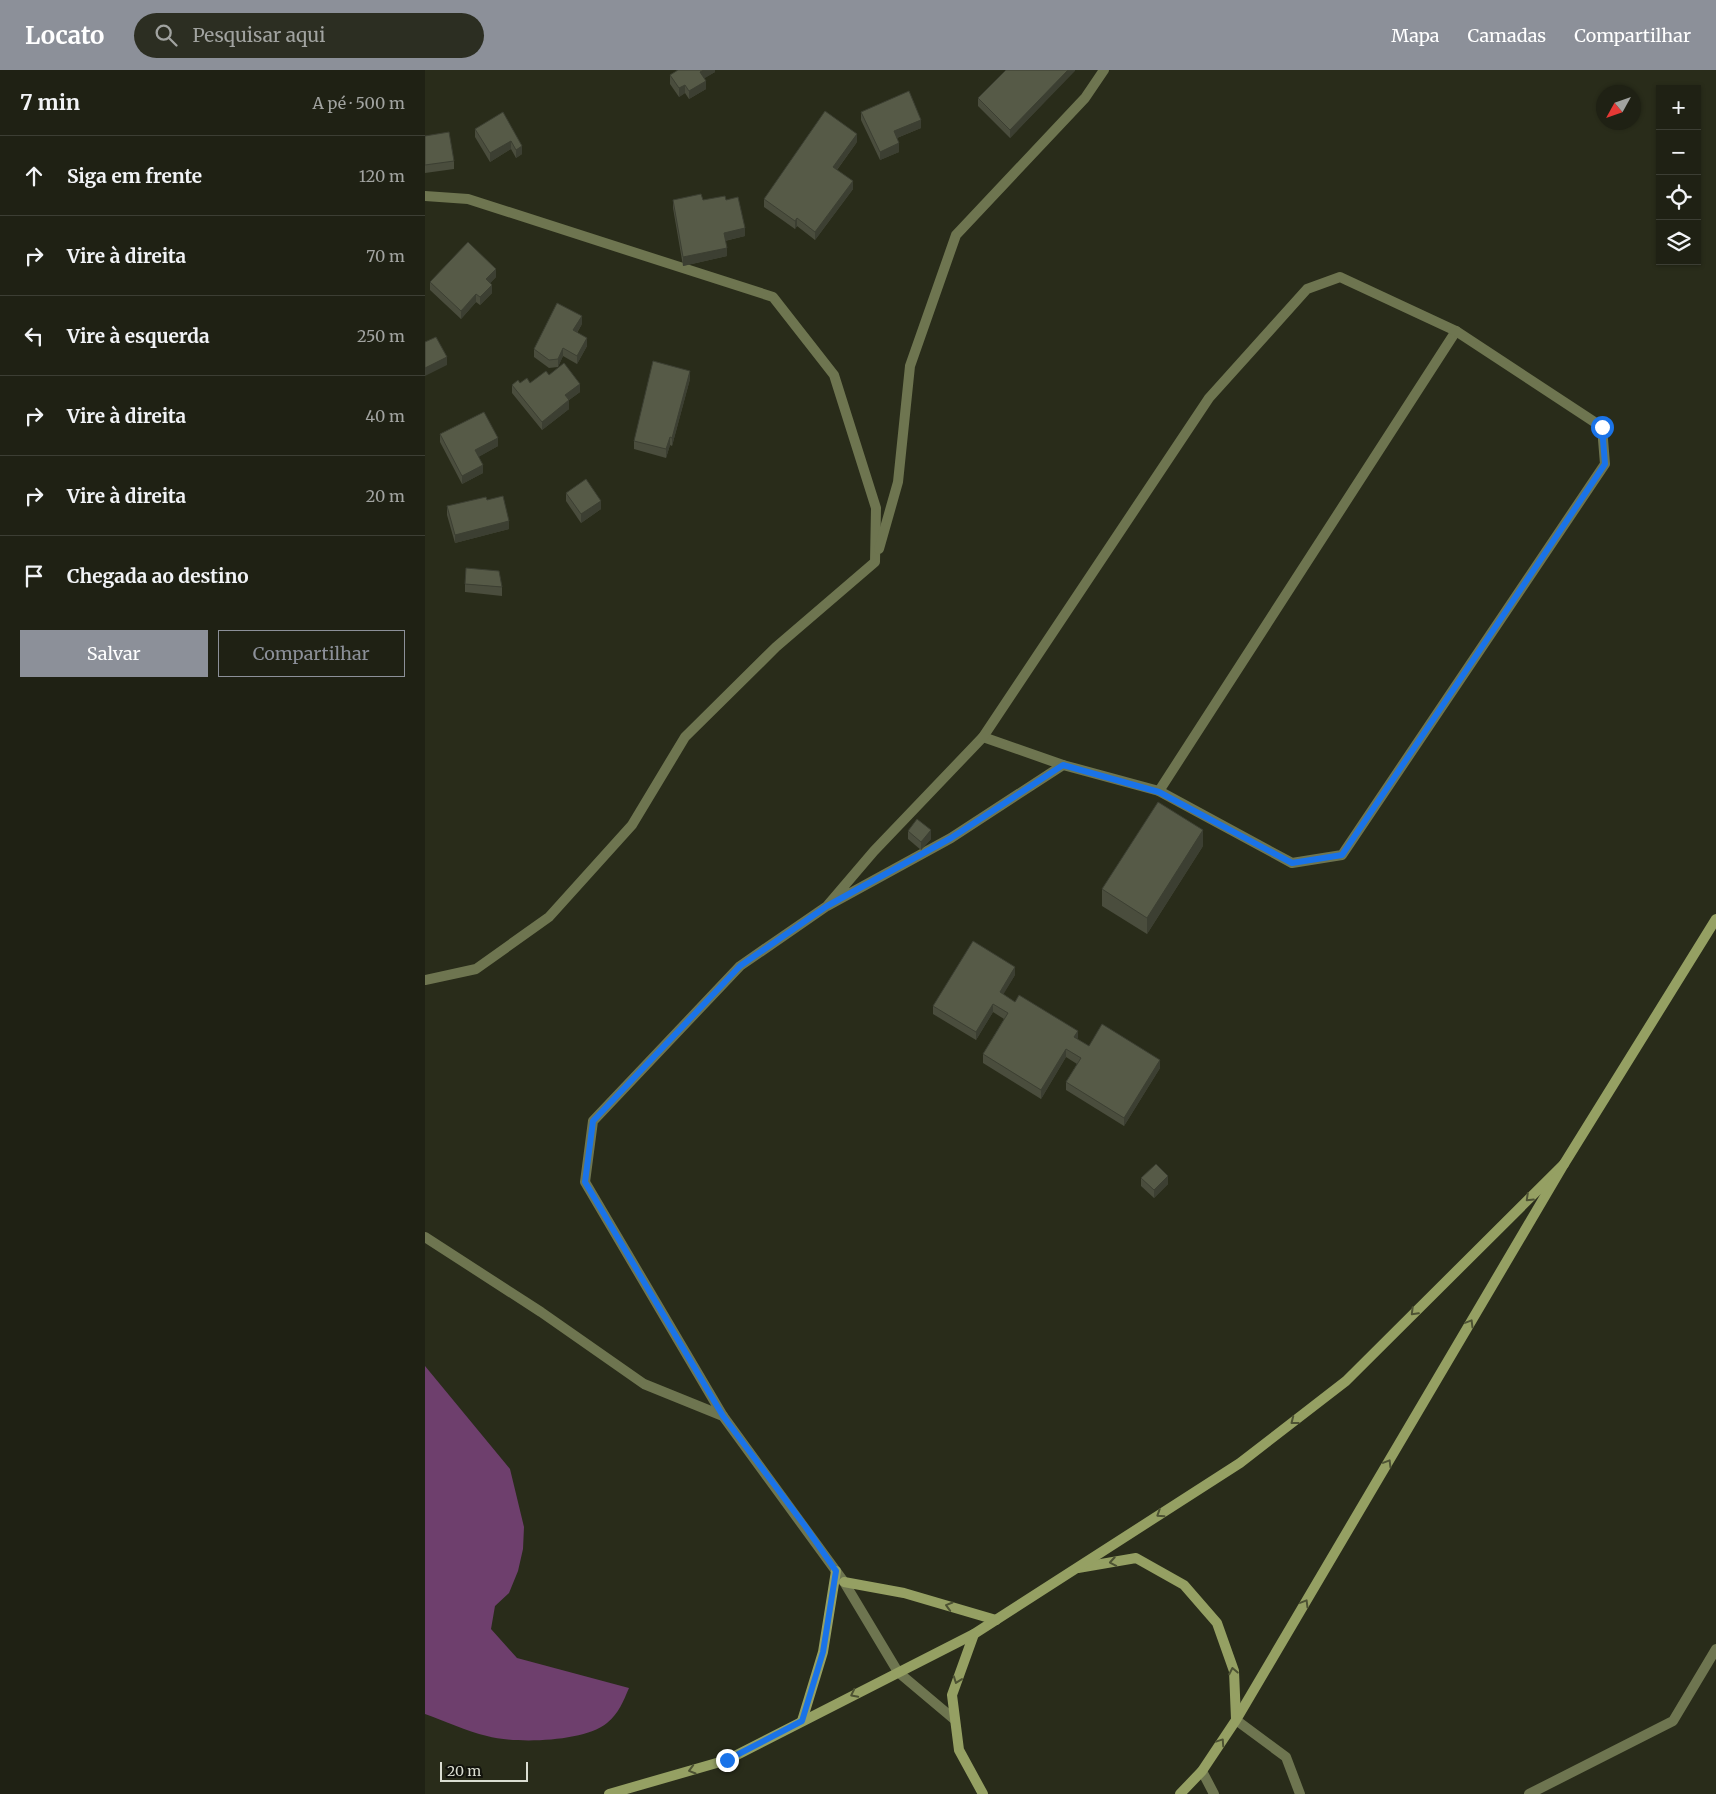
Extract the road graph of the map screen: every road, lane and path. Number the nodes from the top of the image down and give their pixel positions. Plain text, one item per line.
1 (1104, 70) edge
2 (425, 196) edge
3 (1456, 331) junction
4 (875, 562) junction
5 (983, 737) junction
6 (1063, 765) junction
7 (1159, 792) junction
8 (827, 906) junction
9 (1716, 919) edge
10 (425, 980) edge
11 (1564, 1164) junction
12 (425, 1237) edge
13 (723, 1416) junction
14 (1073, 1569) junction
15 (836, 1571) junction
16 (844, 1582) junction
17 (996, 1620) junction
18 (974, 1634) junction
19 (1716, 1649) edge
20 (898, 1672) junction
21 (955, 1720) junction
22 (1236, 1720) junction
23 (802, 1721) junction
24 (1202, 1771) junction
25 (609, 1794) edge
26 (983, 1794) edge
27 (1180, 1794) edge
28 (1214, 1794) edge
29 (1300, 1794) edge
30 (1529, 1794) edge

1 - 4 street
2 - 4 street
3 - 5 street
3 - 7 street
3 - 7 street
4 - 10 street
5 - 6 street
5 - 8 street
6 - 7 street
6 - 8 street
8 - 13 street
9 - 11 main road
11 -> 14 main road
22 -> 11 main road
12 - 13 street
13 - 15 street
14 - 17 main road
22 -> 14 main road
15 - 16 street
15 - 23 main road
17 -> 16 main road
16 - 20 street
17 - 18 main road
18 - 20 main road
18 -> 21 main road
19 - 30 street
20 - 21 street
20 -> 23 main road
21 - 26 main road
24 -> 22 main road
22 - 29 street
23 -> 25 main road
24 - 27 main road
24 - 28 street

